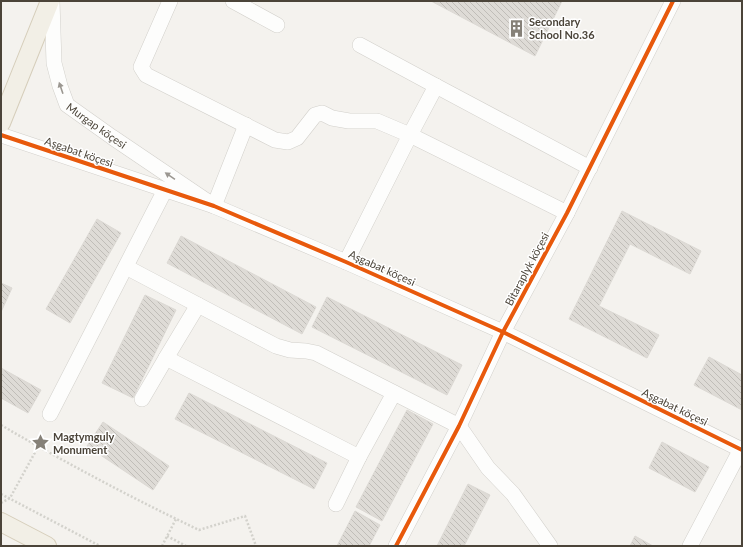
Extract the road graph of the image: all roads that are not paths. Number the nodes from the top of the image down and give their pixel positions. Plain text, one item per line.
1 (51, 1) edge
2 (170, 1) edge
3 (233, 1) edge
4 (673, 1) edge
5 (277, 25) dead end
6 (360, 45) dead end
7 (436, 86) junction
8 (1, 123) edge
9 (246, 125) junction
10 (1, 135) edge
11 (410, 135) junction
12 (590, 168) junction
13 (165, 190) junction
14 (214, 206) junction
15 (567, 213) junction
16 (346, 262) junction
17 (126, 267) junction
18 (198, 305) junction
19 (503, 332) junction
20 (166, 358) junction
21 (394, 393) junction
22 (142, 399) dead end
23 (50, 414) dead end
24 (459, 426) junction
25 (742, 449) edge
26 (359, 457) junction
27 (336, 504) dead end
28 (1, 522) edge
29 (47, 546) edge
30 (396, 546) edge
31 (550, 546) edge
32 (690, 546) edge

1 - 8 main road, Murgap köçesi
14 -> 1 street, Murgap köçesi
2 - 9 street
3 - 5 street
4 - 12 street, Bitaraplyk köçesi
6 - 7 street
7 - 11 street
7 - 12 street
9 - 11 street
9 - 14 street
10 - 13 street, Aşgabat köçesi
11 - 15 street
11 - 16 street
12 - 15 street, Bitaraplyk köçesi
13 - 14 street, Aşgabat köçesi
13 - 17 street
14 - 16 street, Aşgabat köçesi
15 - 19 street, Bitaraplyk köçesi
16 - 19 street, Aşgabat köçesi
17 - 18 street
17 - 23 street
18 - 20 street
18 - 21 street
19 - 24 street, Bitaraplyk köçesi
19 - 25 street, Aşgabat köçesi
20 - 22 street
20 - 26 street
21 - 24 street
21 - 26 street
24 - 30 street, Bitaraplyk köçesi
24 - 31 street
25 - 32 street
26 - 27 street
28 - 29 main road

